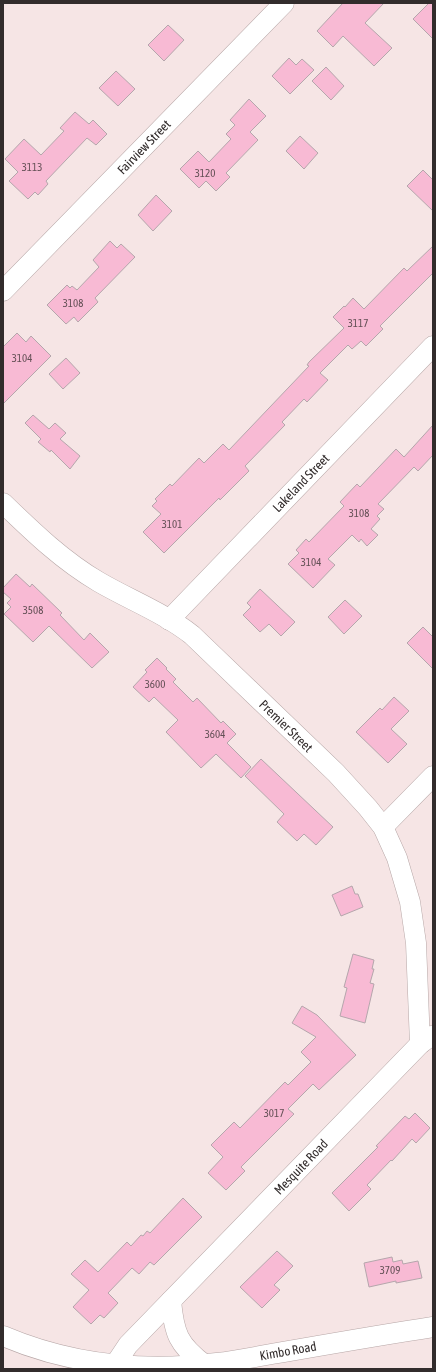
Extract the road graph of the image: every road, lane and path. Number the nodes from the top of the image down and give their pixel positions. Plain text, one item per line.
1 (284, 3) edge
2 (3, 291) edge
3 (433, 346) edge
4 (3, 503) edge
5 (169, 620) junction
6 (433, 776) edge
7 (383, 827) junction
8 (427, 1039) edge
9 (170, 1301) junction
10 (433, 1326) edge
11 (3, 1336) edge
12 (204, 1365) junction
13 (114, 1367) edge

1 - 2 street, Fairview Street
3 - 5 street, Lakeland Street
4 - 5 street, Premier Street
5 - 7 street, Premier Street
6 - 7 street
7 - 8 street, Premier Street
8 - 9 street, Mesquite Road
9 - 12 street
9 - 13 street, Mesquite Road
10 - 12 street, Kimbo Road
11 - 13 street, Kimbo Road
12 - 13 street, Kimbo Road

